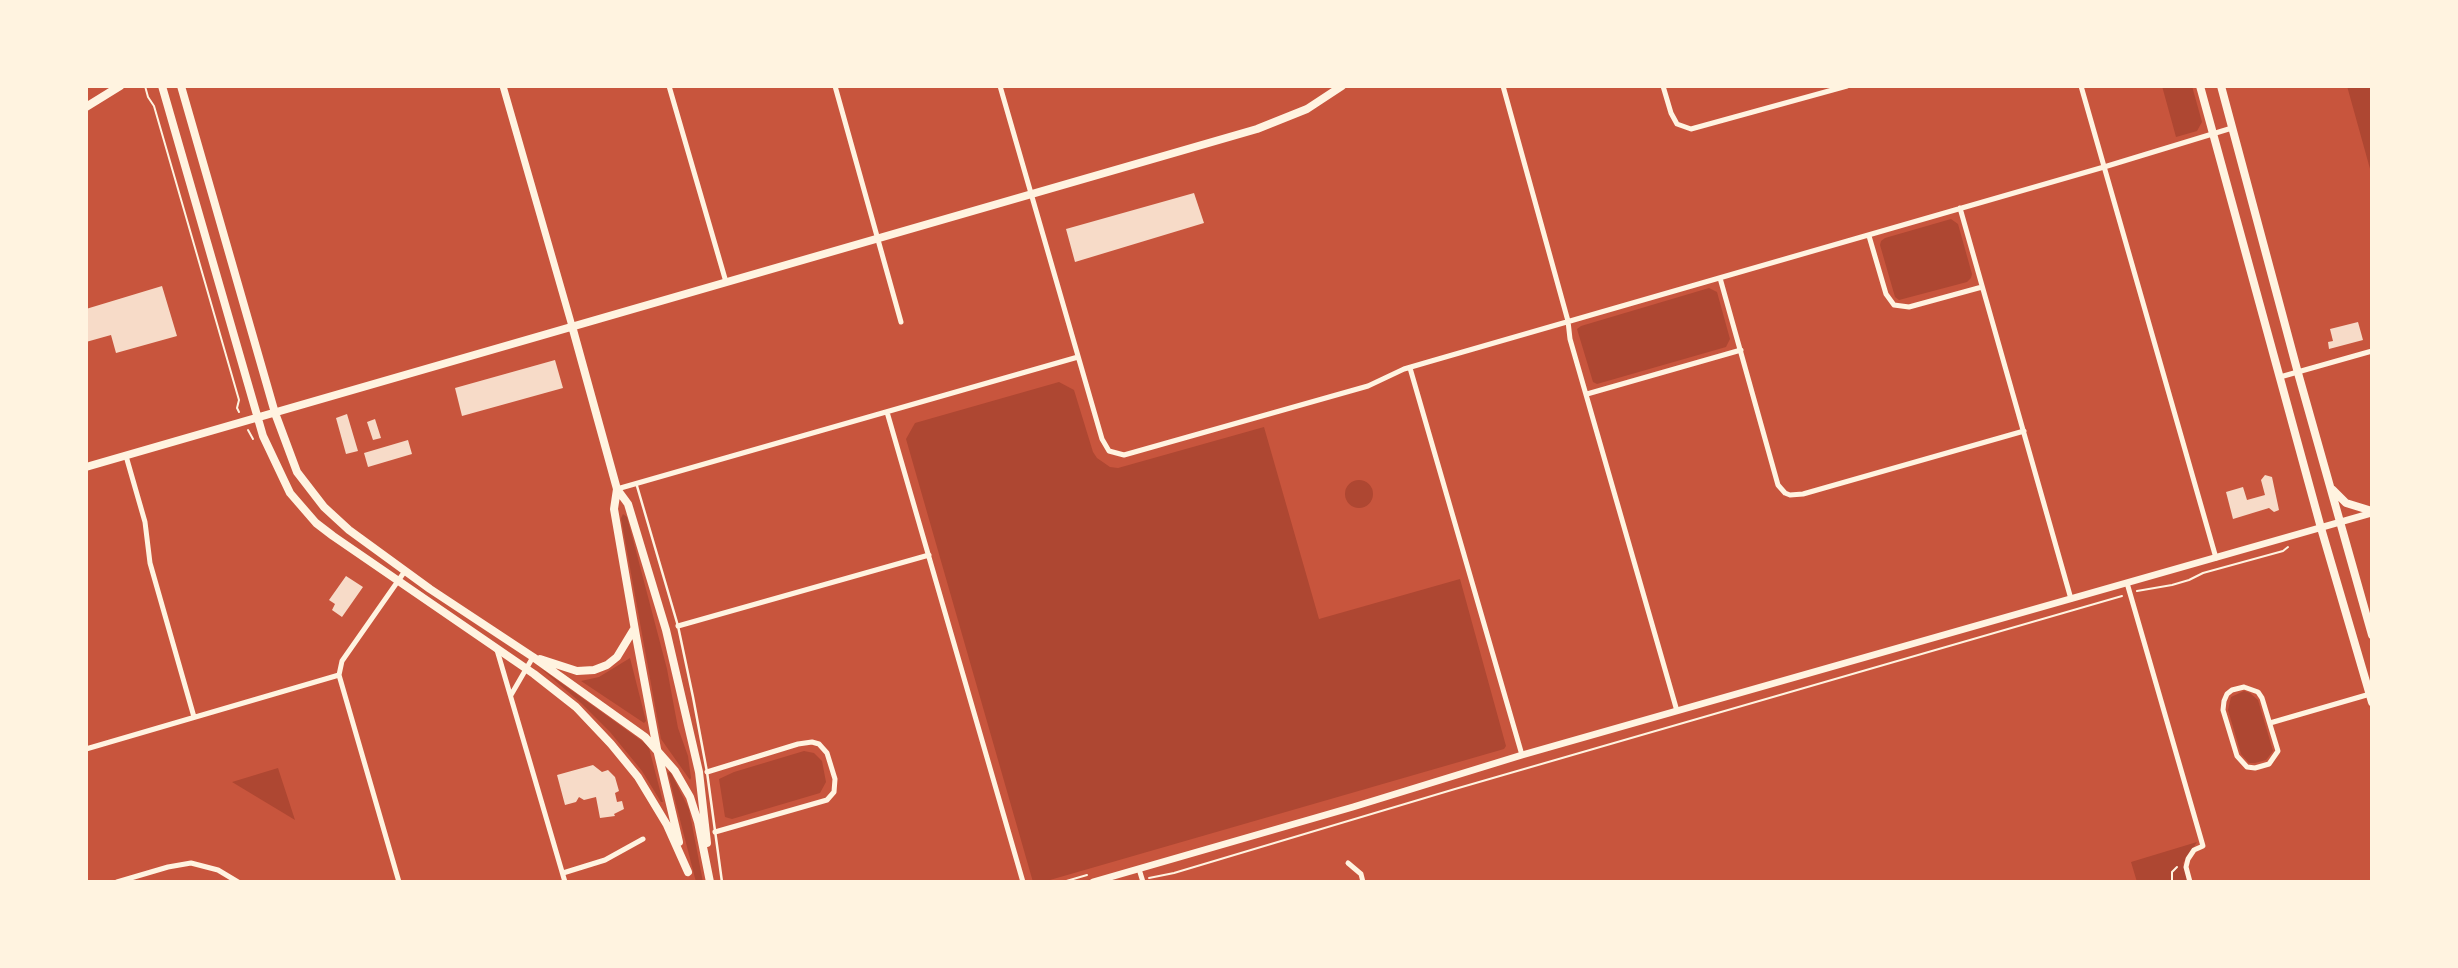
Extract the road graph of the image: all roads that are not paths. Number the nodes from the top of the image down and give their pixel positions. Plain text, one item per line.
1 (120, 86) edge
2 (162, 86) edge
3 (181, 86) edge
4 (503, 86) edge
5 (669, 86) edge
6 (835, 86) edge
7 (1000, 86) edge
8 (1333, 86) edge
9 (1342, 86) edge
10 (1503, 86) edge
11 (1663, 86) edge
12 (1847, 86) edge
13 (2081, 86) edge
14 (2200, 86) edge
15 (2221, 86) edge
16 (1321, 101) junction
17 (86, 107) edge
18 (2232, 128) junction
19 (2213, 134) junction
20 (2104, 167) junction
21 (1031, 195) junction
22 (1960, 208) junction
23 (1869, 236) junction
24 (878, 239) junction
25 (1720, 278) junction
26 (726, 282) junction
27 (1982, 287) junction
28 (1568, 321) junction
29 (901, 322) dead end
30 (572, 326) junction
31 (1741, 350) junction
32 (2372, 351) edge
33 (1078, 357) junction
34 (1409, 368) junction
35 (2298, 373) junction
36 (2280, 377) junction
37 (1587, 394) junction
38 (275, 412) junction
39 (887, 412) junction
40 (257, 417) junction
41 (2024, 431) junction
42 (126, 456) junction
43 (86, 467) edge
44 (636, 483) junction
45 (2329, 484) junction
46 (617, 489) junction
47 (2372, 512) edge
48 (2340, 523) junction
49 (2321, 528) junction
50 (929, 555) junction
51 (2216, 558) junction
52 (405, 570) junction
53 (398, 581) junction
54 (2127, 583) junction
55 (2071, 598) junction
56 (678, 626) junction
57 (634, 629) junction
58 (2372, 635) edge
59 (497, 649) junction
60 (533, 657) junction
61 (526, 668) junction
62 (338, 675) junction
63 (510, 695) junction
64 (2371, 698) edge
65 (1677, 711) junction
66 (194, 717) junction
67 (2270, 723) junction
68 (86, 748) edge
69 (657, 749) junction
70 (1522, 755) junction
71 (706, 772) junction
72 (715, 832) junction
73 (643, 839) dead end
74 (1348, 863) dead end
75 (1139, 869) junction
76 (688, 872) junction
77 (562, 873) junction
78 (1143, 881) edge
79 (117, 882) edge
80 (238, 882) edge
81 (399, 882) edge
82 (565, 882) edge
83 (691, 882) edge
84 (711, 882) edge
85 (722, 882) edge
86 (1023, 882) edge
87 (1093, 882) edge
88 (1363, 882) edge
89 (2190, 882) edge

1 - 17 main road
2 - 40 main road
3 - 38 main road
4 - 30 street
5 - 26 street
6 - 24 street
7 - 21 street
8 - 16 street
9 - 16 main road
10 - 28 street
11 - 12 street
13 - 20 street
14 - 19 main road
15 - 18 main road
16 - 21 main road
18 - 19 street
18 - 35 main road
19 - 20 street
19 - 36 main road
20 - 22 street
20 - 51 street
21 - 24 main road
21 - 33 street
22 - 23 street
22 - 27 street
23 - 25 street
23 - 27 street
24 - 26 main road
24 - 29 street
25 - 28 street
25 - 31 street
26 - 30 main road
27 - 41 street
28 - 34 street
28 - 37 street
30 - 38 main road
30 - 46 main road
31 - 37 street
31 - 41 street
32 - 35 street
33 - 34 street
33 - 39 street
34 - 70 street
35 - 36 street
35 - 45 main road
36 - 49 main road
37 - 65 street
38 - 40 main road
38 - 52 main road
39 - 44 street
39 - 50 street
40 - 42 main road
40 - 53 main road
41 - 55 street
42 - 43 main road
42 - 66 street
44 - 46 street
44 - 56 lane
45 - 47 main road
45 - 48 main road
46 - 57 main road
46 - 84 main road
47 - 48 street
48 - 49 street
48 - 58 main road
49 - 51 street
49 - 64 main road
50 - 56 street
50 - 86 street
51 - 54 street
52 - 53 street
52 - 60 main road
53 - 59 main road
53 - 62 street
54 - 55 street
54 - 89 street
55 - 65 street
56 - 71 lane
57 - 60 main road
57 - 69 main road
59 - 61 main road
59 - 63 street
60 - 61 street
60 - 69 main road
61 - 63 street
61 - 76 main road
62 - 66 street
62 - 81 street
63 - 77 street
64 - 67 street
65 - 70 street
66 - 68 street
67 - 67 street
69 - 76 main road
69 - 84 main road
70 - 75 street
71 - 72 lane
71 - 72 street
72 - 85 lane
73 - 77 street
74 - 88 street
75 - 78 street
75 - 87 street
76 - 83 main road
77 - 82 street
79 - 80 street

